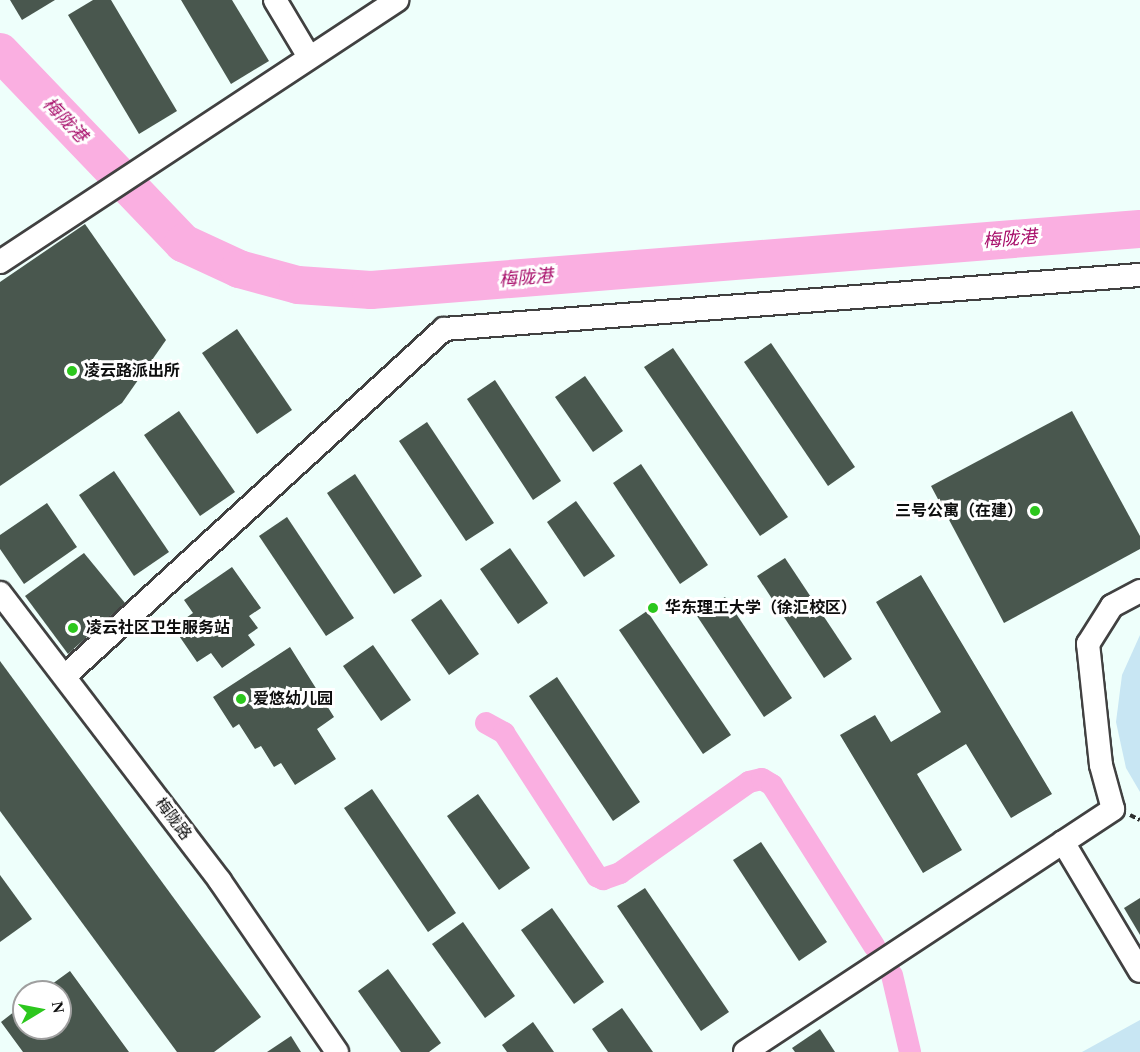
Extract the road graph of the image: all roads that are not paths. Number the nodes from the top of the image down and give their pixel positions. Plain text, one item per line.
1 (275, 0) edge
2 (398, 0) edge
3 (309, 57) junction
4 (0, 262) edge
5 (1140, 275) edge
6 (1140, 591) edge
7 (0, 593) edge
8 (65, 676) junction
9 (1063, 842) junction
10 (1140, 971) edge
11 (337, 1052) edge
12 (744, 1052) edge

1 - 3 street
2 - 3 street
3 - 4 street
5 - 8 street
6 - 9 street
7 - 8 street, 梅陇路
8 - 11 street, 梅陇路
9 - 10 street
9 - 12 street

